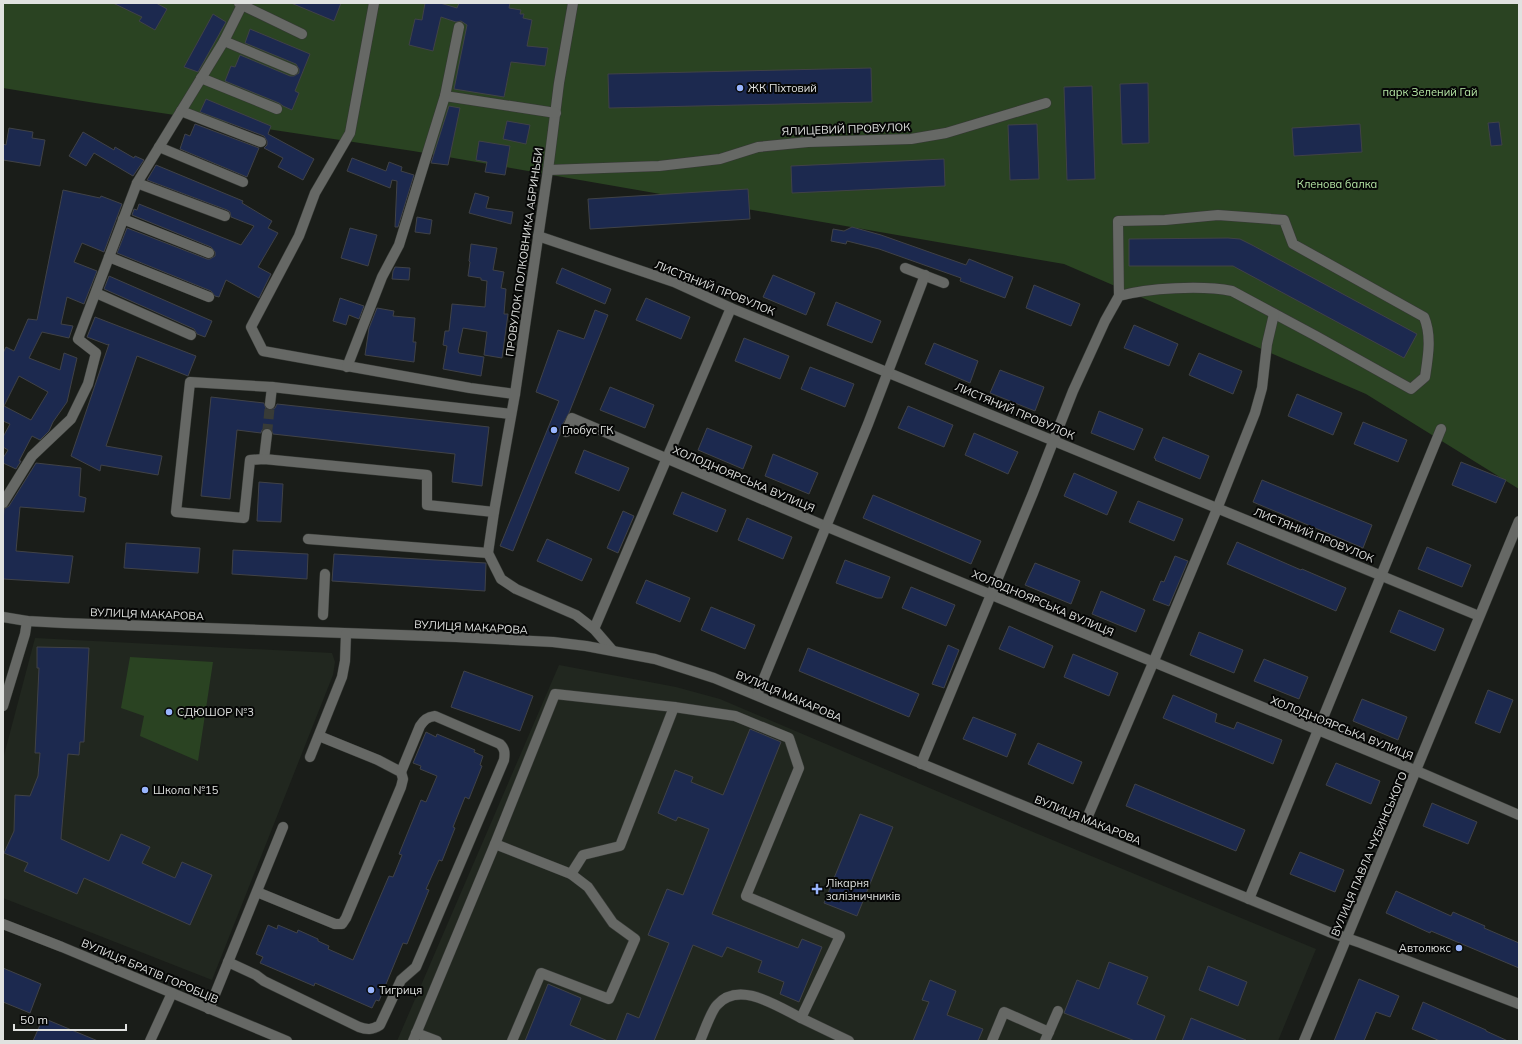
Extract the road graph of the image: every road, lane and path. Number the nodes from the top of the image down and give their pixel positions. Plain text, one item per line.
1 (374, 3) edge
2 (573, 3) edge
3 (240, 4) edge
4 (459, 27) dead end
5 (302, 34) dead end
6 (224, 41) junction
7 (293, 70) dead end
8 (201, 78) junction
9 (445, 96) junction
10 (1046, 103) dead end
11 (277, 109) dead end
12 (181, 111) junction
13 (556, 113) junction
14 (261, 142) dead end
15 (159, 146) junction
16 (548, 170) junction
17 (243, 182) dead end
18 (137, 183) junction
19 (225, 216) dead end
20 (123, 219) junction
21 (538, 236) junction
22 (209, 253) dead end
23 (109, 257) junction
24 (905, 268) dead end
25 (925, 275) junction
26 (944, 283) dead end
27 (96, 293) junction
28 (1119, 296) junction
29 (209, 297) dead end
30 (730, 308) junction
31 (1274, 314) junction
32 (191, 335) dead end
33 (347, 367) junction
34 (889, 372) junction
35 (272, 387) junction
36 (515, 394) junction
37 (270, 404) tunnel mouth
38 (511, 414) junction
39 (1441, 429) dead end
40 (566, 432) dead end
41 (267, 434) tunnel mouth
42 (1052, 441) junction
43 (264, 459) junction
44 (666, 459) junction
45 (3, 503) edge
46 (1217, 509) junction
47 (494, 512) junction
48 (1519, 521) edge
49 (825, 526) junction
50 (308, 538) dead end
51 (488, 553) junction
52 (325, 574) dead end
53 (1381, 576) junction
54 (991, 594) junction
55 (323, 615) dead end
56 (1479, 616) junction
57 (3, 617) edge
58 (26, 621) junction
59 (594, 629) junction
60 (346, 634) junction
61 (613, 651) junction
62 (1153, 663) junction
63 (757, 695) junction
64 (3, 706) edge
65 (674, 707) junction
66 (1319, 731) junction
67 (319, 736) junction
68 (310, 757) dead end
69 (921, 764) junction
70 (1417, 771) junction
71 (401, 772) junction
72 (1519, 815) edge
73 (283, 827) dead end
74 (1082, 830) junction
75 (495, 844) junction
76 (571, 874) junction
77 (257, 892) junction
78 (1249, 899) junction
79 (3, 924) edge
80 (1346, 939) junction
81 (228, 962) junction
82 (172, 993) junction
83 (1519, 1004) edge
84 (209, 1008) junction
85 (1058, 1011) dead end
86 (801, 1018) junction
87 (1047, 1036) edge
88 (414, 1037) edge
89 (150, 1041) edge
90 (287, 1041) edge
91 (437, 1041) edge
92 (512, 1041) edge
93 (700, 1041) edge
94 (849, 1041) edge
95 (992, 1041) edge
96 (1304, 1041) edge

1 - 33 street
2 - 13 street, ПРОВУЛОК ПОЛКОВНИКА АБРИНЬБИ
3 - 5 street
3 - 6 street
4 - 9 street
6 - 7 street
6 - 8 street
8 - 11 street
8 - 12 street
9 - 13 street
9 - 33 street
10 - 16 street, ЯЛИЦЕВИЙ ПРОВУЛОК
12 - 14 street
12 - 15 street
13 - 16 street, ПРОВУЛОК ПОЛКОВНИКА АБРИНЬБИ
15 - 17 street
15 - 18 street
16 - 21 street, ПРОВУЛОК ПОЛКОВНИКА АБРИНЬБИ
18 - 19 street
18 - 20 street
20 - 22 street
20 - 23 street
21 - 30 street, ЛИСТЯНИЙ ПРОВУЛОК
21 - 36 street, ПРОВУЛОК ПОЛКОВНИКА АБРИНЬБИ
23 - 27 street
23 - 29 street
24 - 25 street
25 - 26 street
25 - 34 street
27 - 32 street
27 - 45 street
28 - 31 street
28 - 31 street
28 - 42 street
30 - 34 street, ЛИСТЯНИЙ ПРОВУЛОК
30 - 44 street
31 - 46 street
33 - 36 street
34 - 42 street, ЛИСТЯНИЙ ПРОВУЛОК
34 - 49 street
35 - 37 street
35 - 38 street
35 - 43 street
36 - 38 street, ПРОВУЛОК ПОЛКОВНИКА АБРИНЬБИ
38 - 47 street, ПРОВУЛОК ПОЛКОВНИКА АБРИНЬБИ
39 - 53 street
40 - 44 street, ХОЛОДНОЯРСЬКА ВУЛИЦЯ
41 - 43 street
42 - 46 street, ЛИСТЯНИЙ ПРОВУЛОК
42 - 54 street
43 - 47 street
44 - 49 street, ХОЛОДНОЯРСЬКА ВУЛИЦЯ
44 - 59 street
46 - 53 street, ЛИСТЯНИЙ ПРОВУЛОК
46 - 62 street
47 - 51 street, ПРОВУЛОК ПОЛКОВНИКА АБРИНЬБИ
48 - 56 street, ВУЛИЦЯ ПАВЛА ЧУБИНСЬКОГО
49 - 54 street, ХОЛОДНОЯРСЬКА ВУЛИЦЯ
49 - 63 street
50 - 51 street
51 - 59 street
52 - 55 street
53 - 56 street, ЛИСТЯНИЙ ПРОВУЛОК
53 - 66 street
54 - 62 street, ХОЛОДНОЯРСЬКА ВУЛИЦЯ
54 - 69 street
56 - 70 street, ВУЛИЦЯ ПАВЛА ЧУБИНСЬКОГО
57 - 58 street, ВУЛИЦЯ МАКАРОВА
58 - 60 street, ВУЛИЦЯ МАКАРОВА
58 - 64 street
59 - 61 street
60 - 61 street, ВУЛИЦЯ МАКАРОВА
60 - 67 street
61 - 63 street, ВУЛИЦЯ МАКАРОВА
62 - 66 street, ХОЛОДНОЯРСЬКА ВУЛИЦЯ
62 - 74 street
63 - 69 street, ВУЛИЦЯ МАКАРОВА
65 - 75 street
65 - 76 street
65 - 86 street
66 - 70 street, ХОЛОДНОЯРСЬКА ВУЛИЦЯ
66 - 78 street
67 - 68 street
67 - 71 street
69 - 74 street, ВУЛИЦЯ МАКАРОВА
70 - 72 street, ХОЛОДНОЯРСЬКА ВУЛИЦЯ
70 - 80 street, ВУЛИЦЯ ПАВЛА ЧУБИНСЬКОГО
71 - 77 street
71 - 81 street
73 - 77 street
74 - 78 street, ВУЛИЦЯ МАКАРОВА
75 - 76 street
75 - 88 street
76 - 92 street
77 - 81 street
78 - 80 street, ВУЛИЦЯ МАКАРОВА
79 - 82 street, ВУЛИЦЯ БРАТІВ ГОРОБЦІВ
80 - 83 street, ВУЛИЦЯ МАКАРОВА
80 - 96 street, ВУЛИЦЯ ПАВЛА ЧУБИНСЬКОГО
81 - 84 street
82 - 84 street, ВУЛИЦЯ БРАТІВ ГОРОБЦІВ
82 - 89 street
84 - 90 street, ВУЛИЦЯ БРАТІВ ГОРОБЦІВ
85 - 87 street
86 - 93 street
86 - 94 street
87 - 95 street
88 - 91 street

